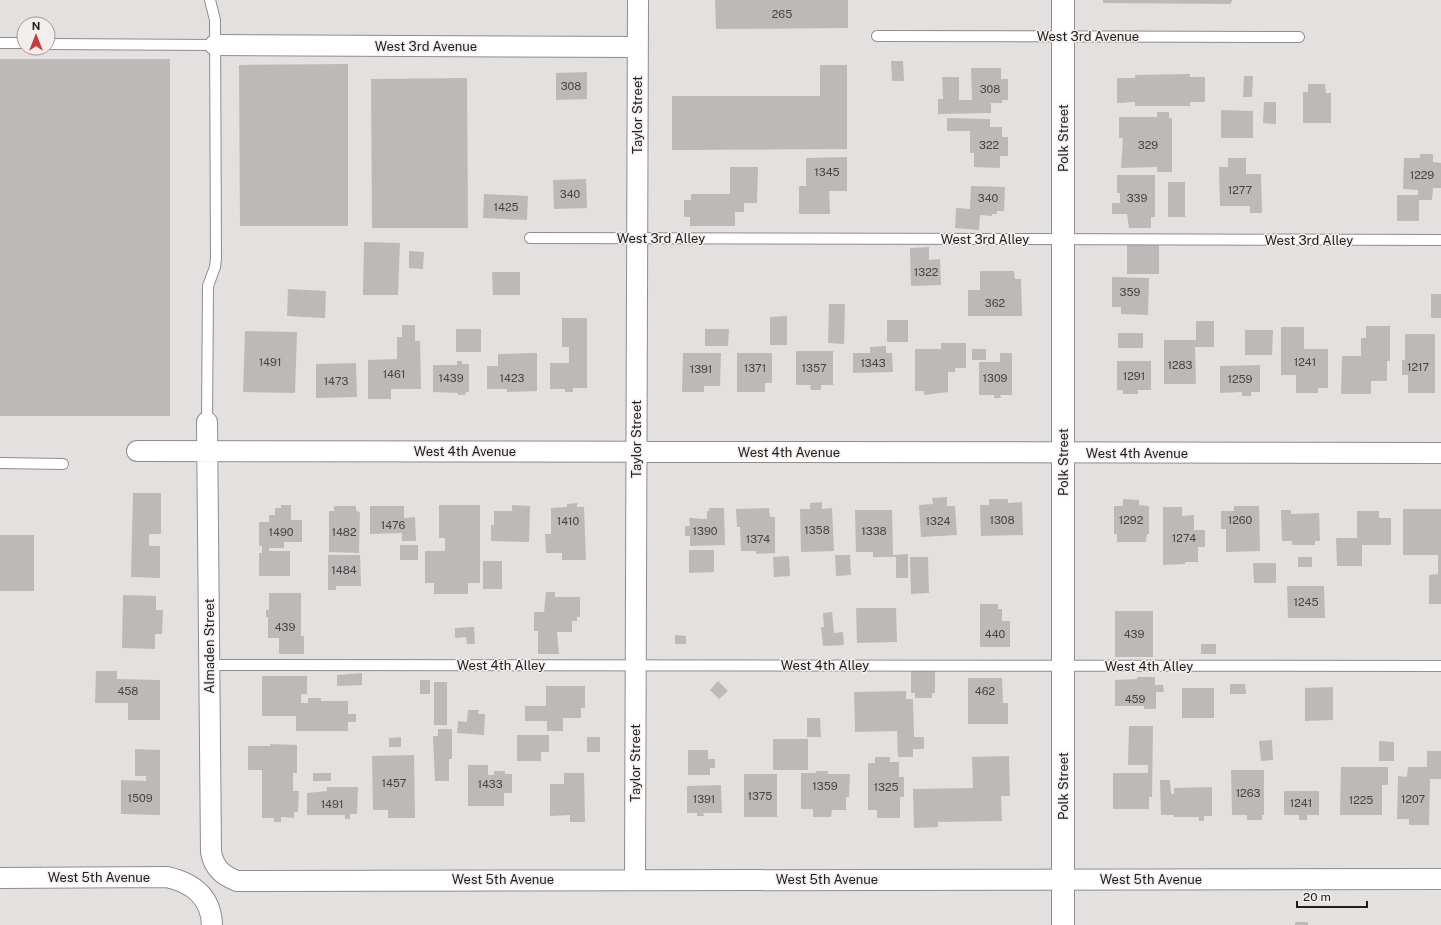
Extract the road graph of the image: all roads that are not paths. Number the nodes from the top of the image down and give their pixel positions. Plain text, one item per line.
1 (210, 0) edge
2 (638, 0) edge
3 (1063, 0) edge
4 (877, 36) dead end
5 (1063, 36) junction
6 (1299, 37) dead end
7 (0, 43) edge
8 (16, 43) edge
9 (56, 44) edge
10 (215, 45) junction
11 (637, 47) junction
12 (530, 238) dead end
13 (637, 238) junction
14 (1063, 239) junction
15 (1441, 240) edge
16 (207, 422) joint
17 (137, 451) dead end
18 (636, 451) junction
19 (207, 452) junction
20 (1063, 453) junction
21 (1441, 453) edge
22 (0, 463) edge
23 (63, 464) dead end
24 (209, 665) junction
25 (635, 665) junction
26 (1063, 666) junction
27 (1441, 666) edge
28 (217, 868) joint
29 (0, 878) edge
30 (635, 879) junction
31 (1063, 879) junction
32 (1441, 879) edge
33 (212, 925) edge
34 (1063, 925) edge

1 - 10 lane
2 - 11 street, Taylor Street
3 - 5 street, Polk Street
4 - 5 lane, West 3rd Avenue
5 - 6 lane, West 3rd Avenue
5 - 14 street, Polk Street
7 - 8 lane
9 - 10 lane
10 - 11 street, West 3rd Avenue
10 - 16 lane
11 - 13 street, Taylor Street
12 - 13 lane, West 3rd Alley
13 - 14 lane, West 3rd Alley
13 - 18 street, Taylor Street
14 - 15 lane, West 3rd Alley
14 - 20 street, Polk Street
16 - 19 street, Almaden Street
17 - 19 street, West 4th Avenue
18 - 19 street, West 4th Avenue
18 - 20 street, West 4th Avenue
18 - 25 street, Taylor Street
19 - 24 street, Almaden Street
20 - 21 street, West 4th Avenue
20 - 26 street, Polk Street
22 - 23 lane
24 - 25 lane, West 4th Alley
24 - 28 street, Almaden Street
25 - 26 lane, West 4th Alley
25 - 30 street, Taylor Street
26 - 27 lane, West 4th Alley
26 - 31 street, Polk Street
28 - 30 street, West 5th Avenue
29 - 33 street, West 5th Avenue
30 - 31 street, West 5th Avenue
31 - 32 street, West 5th Avenue
31 - 34 street, Polk Street

